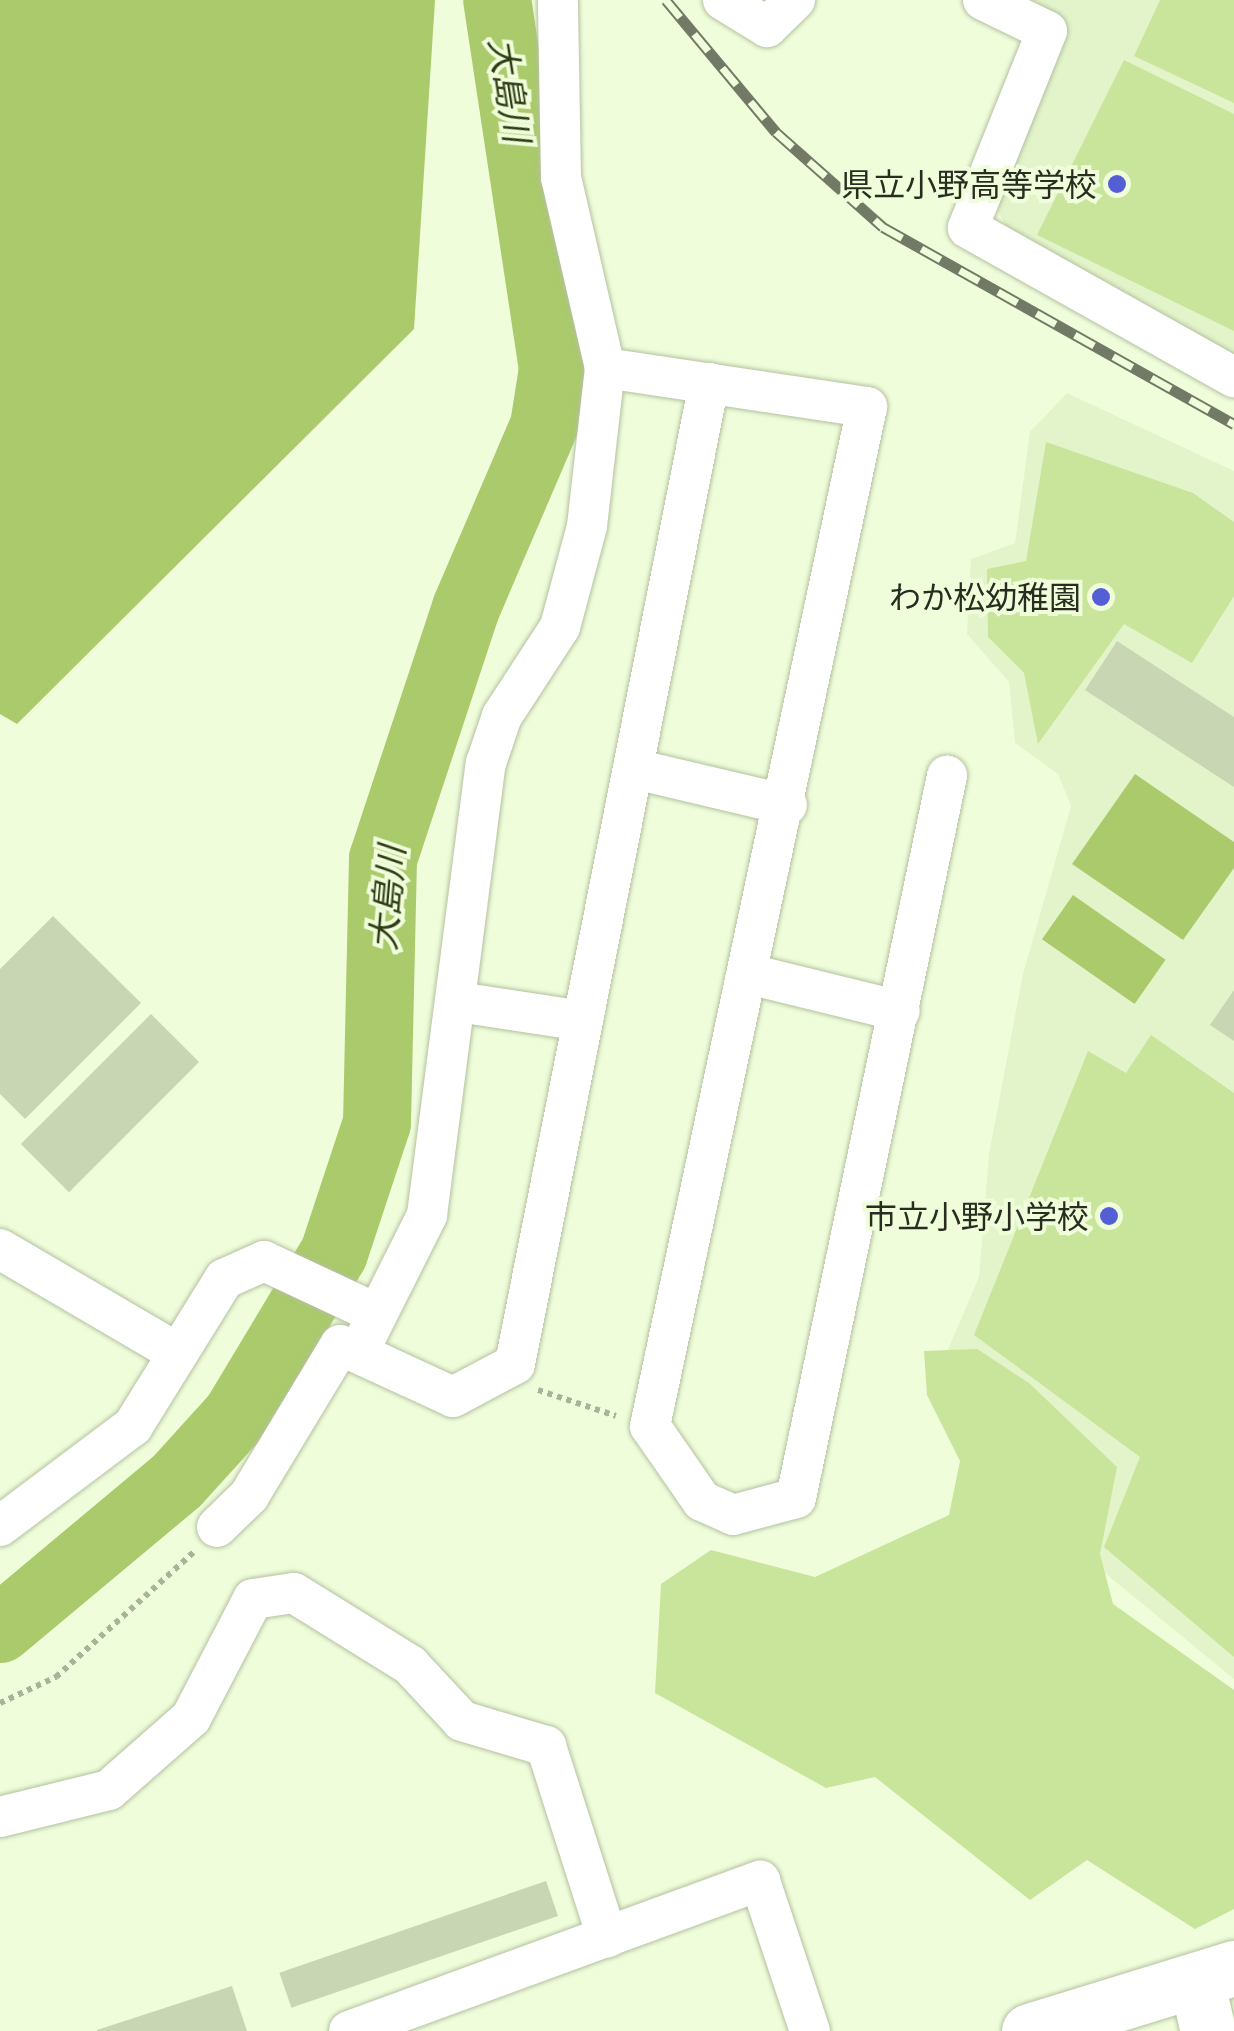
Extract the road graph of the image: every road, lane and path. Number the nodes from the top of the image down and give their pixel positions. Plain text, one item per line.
1 (558, 0) edge
2 (723, 0) edge
3 (794, 0) edge
4 (983, 0) edge
5 (605, 368) junction
6 (1234, 377) edge
7 (708, 383) junction
8 (639, 770) junction
9 (948, 776) dead end
10 (787, 806) junction
11 (753, 976) junction
12 (458, 1002) junction
13 (900, 1011) junction
14 (577, 1020) junction
15 (0, 1249) edge
16 (375, 1314) junction
17 (360, 1350) junction
18 (177, 1353) junction
19 (0, 1526) edge
20 (217, 1526) joint
21 (0, 1704) edge
22 (0, 1817) edge
23 (607, 1937) junction
24 (1213, 1993) edge
25 (348, 2031) edge
26 (810, 2031) edge
27 (1030, 2031) edge

1 - 5 street
2 - 3 street
4 - 6 street
5 - 7 street
5 - 12 street
7 - 8 street
7 - 10 street
8 - 10 street
8 - 14 street
9 - 13 street
10 - 11 street
11 - 13 street
11 - 13 street
12 - 14 street
12 - 16 street
14 - 17 street
15 - 18 street
16 - 17 street
16 - 18 street
17 - 20 street
18 - 19 street
20 - 21 path
22 - 23 street
23 - 25 street
23 - 26 street
24 - 27 street

